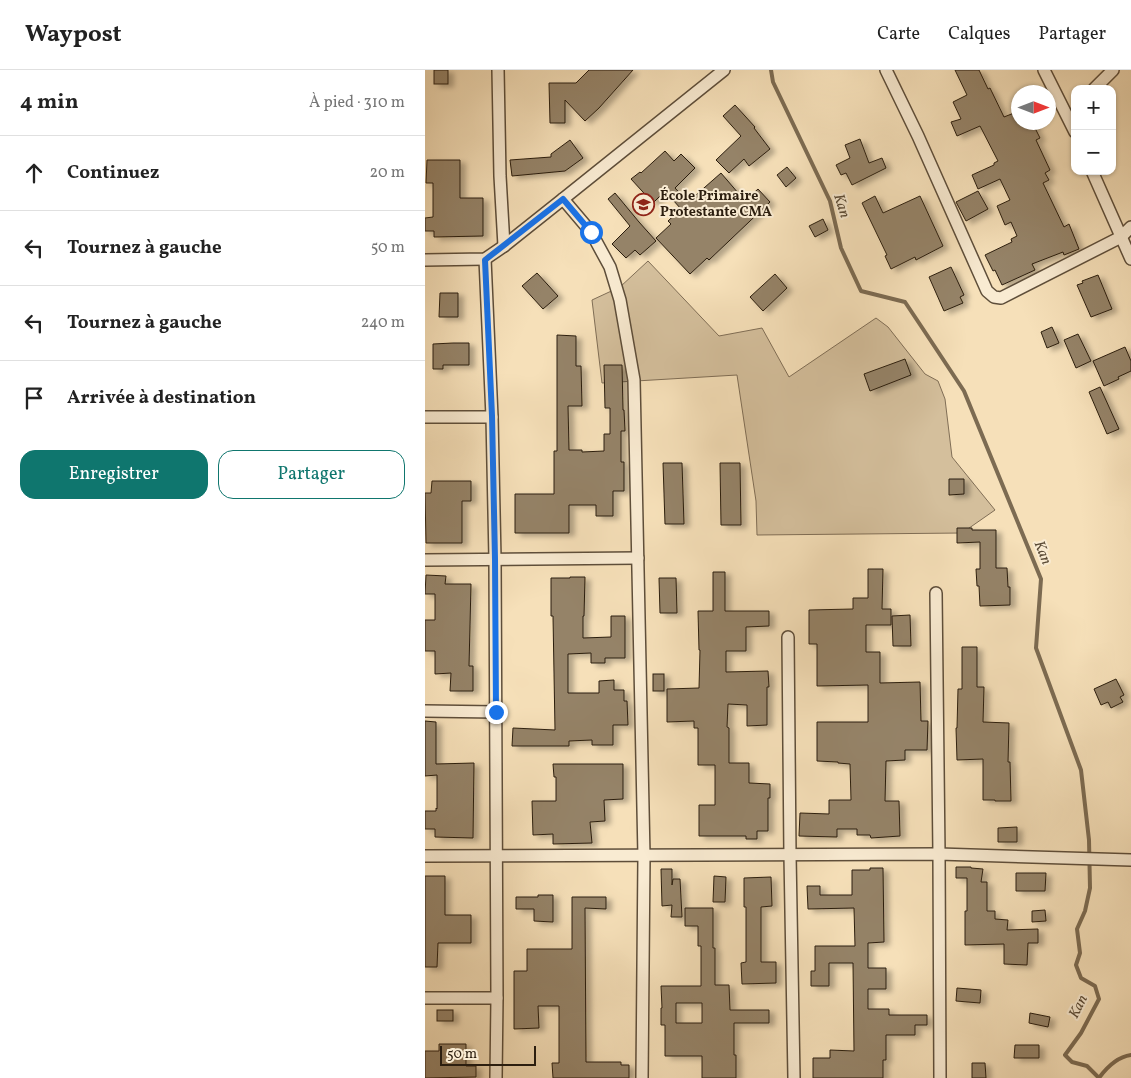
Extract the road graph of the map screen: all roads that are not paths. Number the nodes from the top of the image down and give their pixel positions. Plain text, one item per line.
1 (498, 70) edge
2 (724, 70) edge
3 (886, 70) edge
4 (1044, 70) edge
5 (1113, 70) edge
6 (1098, 85) edge
7 (1071, 111) edge
8 (1094, 175) edge
9 (563, 199) junction
10 (1131, 226) edge
11 (1121, 236) junction
12 (503, 246) junction
13 (1131, 259) edge
14 (425, 260) edge
15 (485, 260) junction
16 (492, 416) junction
17 (425, 417) edge
18 (638, 558) junction
19 (495, 559) junction
20 (425, 560) edge
21 (936, 593) dead end
22 (788, 636) dead end
23 (425, 712) edge
24 (496, 712) junction
25 (939, 854) junction
26 (790, 855) junction
27 (425, 856) edge
28 (497, 856) junction
29 (644, 856) junction
30 (1131, 860) edge
31 (425, 998) edge
32 (497, 998) junction
33 (496, 1078) edge
34 (642, 1078) edge
35 (794, 1078) edge
36 (940, 1078) edge

1 - 12 street
2 - 9 street
3 - 11 street
4 - 7 street
5 - 6 street
8 - 11 street
9 - 12 street
9 - 18 street
10 - 11 street
11 - 13 street
12 - 15 street
14 - 15 street
15 - 16 street
16 - 17 street
16 - 19 street
18 - 19 street
18 - 29 street
19 - 20 street
19 - 24 street
21 - 25 street
22 - 26 street
23 - 24 street
24 - 28 street
25 - 26 street
25 - 30 street
25 - 36 street
26 - 29 street
26 - 35 street
27 - 28 street
28 - 29 street
28 - 32 street
29 - 34 street
31 - 32 street
32 - 33 street

